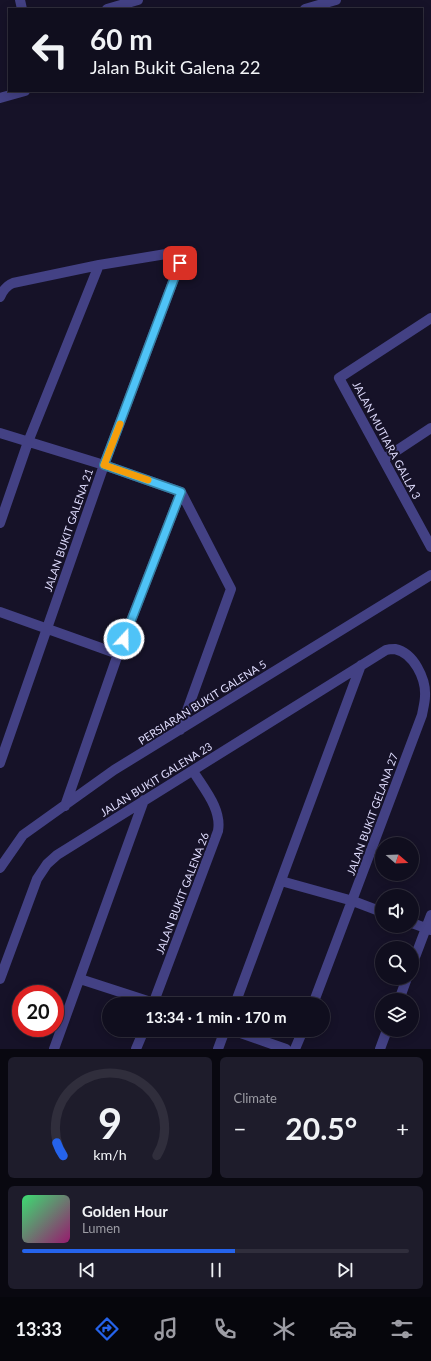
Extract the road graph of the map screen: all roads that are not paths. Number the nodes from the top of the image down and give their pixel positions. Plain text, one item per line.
1 (138, 0) edge
2 (336, 0) edge
3 (110, 8) edge
4 (308, 8) edge
5 (21, 92) edge
6 (0, 98) edge
7 (98, 265) junction
8 (1, 294) edge
9 (431, 318) edge
10 (431, 428) edge
11 (0, 433) edge
12 (28, 442) junction
13 (384, 459) junction
14 (104, 465) junction
15 (181, 492) junction
16 (0, 523) edge
17 (427, 531) edge
18 (431, 547) edge
19 (431, 575) edge
20 (0, 612) edge
21 (47, 628) junction
22 (386, 650) joint
23 (118, 654) junction
24 (361, 665) junction
25 (180, 730) junction
26 (0, 763) edge
27 (193, 771) junction
28 (144, 800) junction
29 (65, 806) junction
30 (0, 868) edge
31 (281, 880) junction
32 (353, 901) junction
33 (375, 909) edge
34 (431, 915) edge
35 (428, 929) edge
36 (419, 949) edge
37 (0, 979) edge
38 (80, 979) junction
39 (134, 997) edge
40 (158, 997) edge
41 (238, 997) edge
42 (316, 997) edge
43 (141, 1037) edge
44 (222, 1037) edge
45 (252, 1037) edge
46 (300, 1037) edge
47 (384, 1037) edge
48 (54, 1049) edge
49 (136, 1049) edge
50 (218, 1049) edge
51 (286, 1049) edge
52 (295, 1049) edge
53 (380, 1049) edge

1 - 3 street
2 - 4 street
5 - 6 street
7 - 8 street
7 - 12 street
7 - 14 street, JALAN BUKIT GALENA 21
9 - 13 street, JALAN MUTIARA GALLA 3
10 - 13 street
11 - 12 street
12 - 14 street
12 - 16 street
13 - 17 street, JALAN MUTIARA GALLA 3
14 - 15 street
14 - 21 street, JALAN BUKIT GALENA 21
15 - 23 street
15 - 25 street
17 - 18 street, JALAN MUTIARA GALLA 3
19 - 25 street, PERSIARAN BUKIT GALENA 5
20 - 21 street
21 - 23 street
21 - 26 street, JALAN BUKIT GALENA 21
22 - 24 street, JALAN BUKIT GALENA 23
22 - 32 street, JALAN BUKIT GELANA 27
23 - 29 street
24 - 27 street, JALAN BUKIT GALENA 23
24 - 31 street
25 - 29 street, PERSIARAN BUKIT GALENA 5
27 - 28 street, JALAN BUKIT GALENA 23
27 - 40 street, JALAN BUKIT GALENA 26
28 - 37 street, JALAN BUKIT GALENA 23
28 - 38 street
29 - 30 street, PERSIARAN BUKIT GALENA 5
31 - 32 street
31 - 41 street
32 - 33 street
32 - 42 street, JALAN BUKIT GELANA 27
34 - 35 street
35 - 36 street
38 - 39 street
38 - 48 street
43 - 49 street
44 - 50 street
45 - 51 street
46 - 52 street
47 - 53 street

